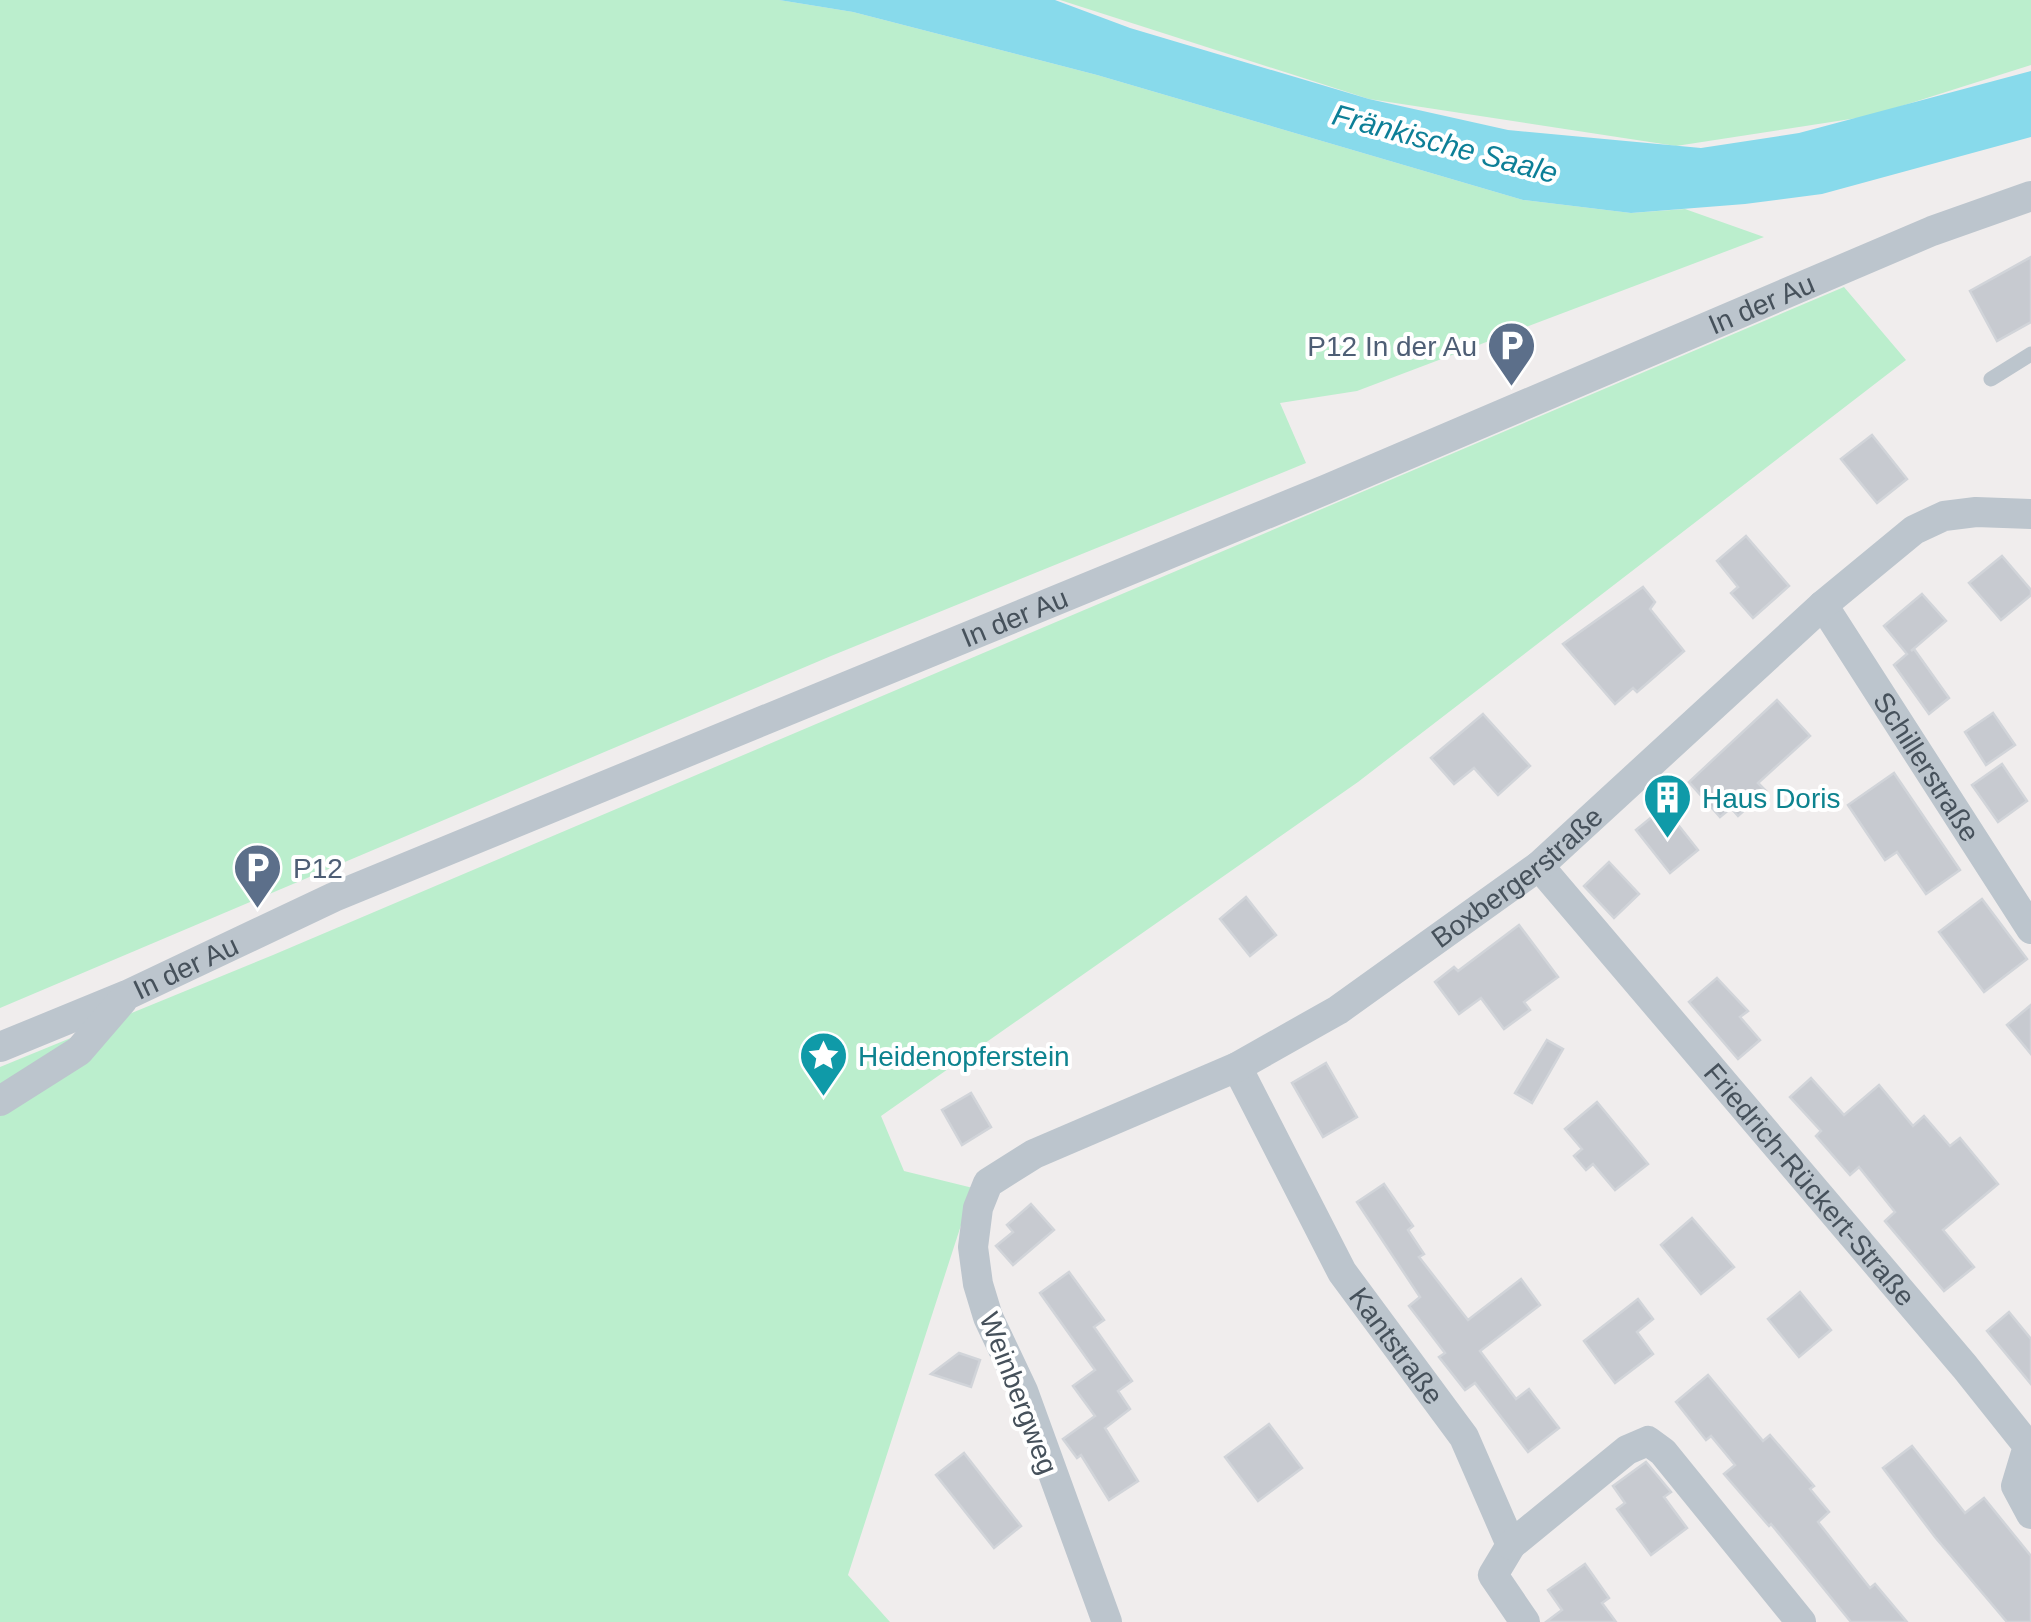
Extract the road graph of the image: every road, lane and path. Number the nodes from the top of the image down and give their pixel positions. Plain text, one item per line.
1 (2031, 196) edge
2 (2031, 354) edge
3 (1991, 380) dead end
4 (2031, 514) edge
5 (1823, 605) junction
6 (1539, 866) junction
7 (2031, 929) edge
8 (128, 994) junction
9 (0, 1048) edge
10 (1238, 1068) junction
11 (0, 1100) edge
12 (1009, 1168) joint
13 (2030, 1444) edge
14 (2031, 1514) edge
15 (1511, 1545) junction
16 (1107, 1622) edge
17 (1524, 1622) edge
18 (1801, 1622) edge

1 - 8 street, In der Au
2 - 3 lane
4 - 5 street, Boxbergerstraße
5 - 6 street, Boxbergerstraße
5 - 7 street, Schillerstraße
6 - 10 street, Boxbergerstraße
6 - 13 street, Friedrich-Rückert-Straße
8 - 9 street, In der Au
8 - 11 street
10 - 12 street, Boxbergerstraße
10 - 15 street, Kantstraße
12 - 16 street, Weinbergweg
13 - 14 street, Friedrich-Rückert-Straße
15 - 17 street
15 - 18 street

